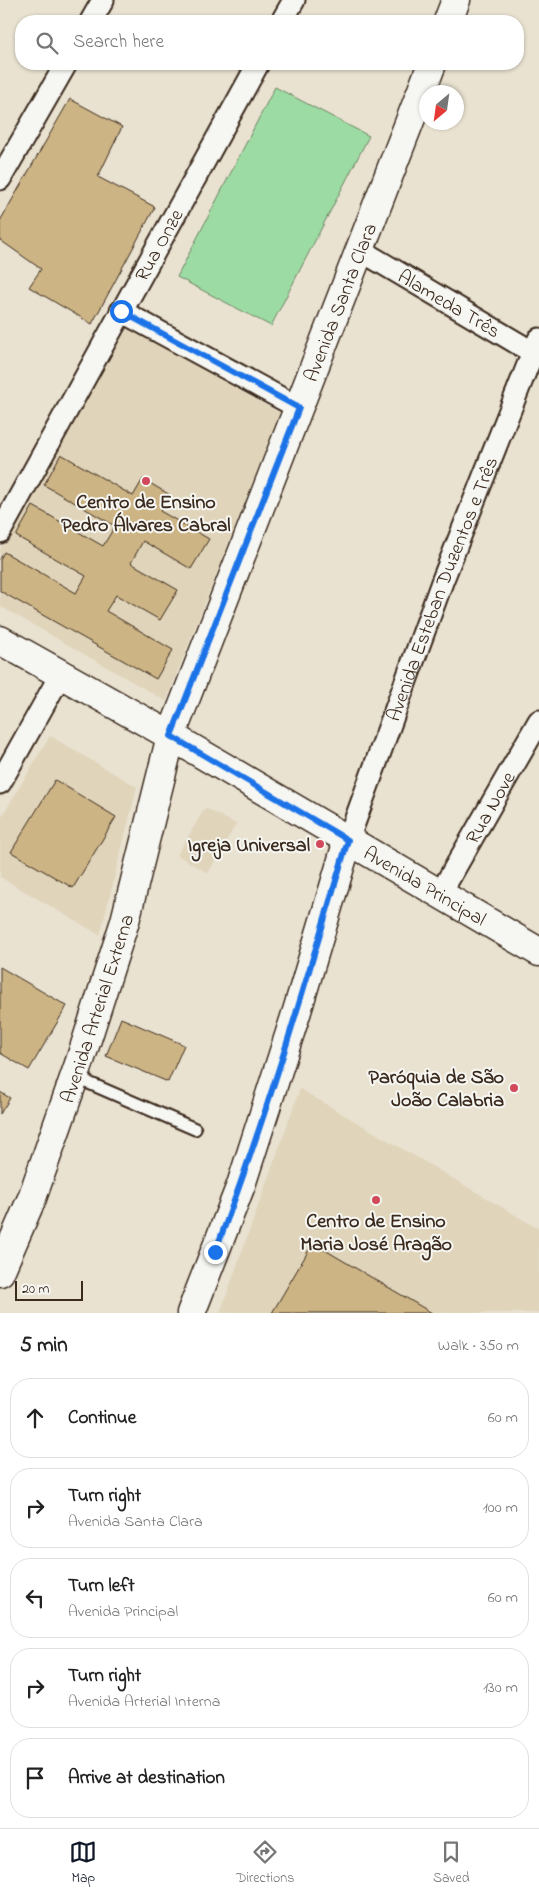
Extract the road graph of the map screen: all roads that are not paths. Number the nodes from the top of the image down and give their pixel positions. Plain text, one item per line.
1 (103, 0) edge
2 (294, 0) edge
3 (456, 0) edge
4 (94, 15) edge
5 (285, 15) edge
6 (450, 15) edge
7 (63, 70) edge
8 (255, 70) edge
9 (430, 70) edge
10 (0, 179) edge
11 (360, 250) junction
12 (121, 311) junction
13 (537, 349) edge
14 (299, 408) junction
15 (0, 532) edge
16 (0, 640) edge
17 (62, 674) junction
18 (539, 721) edge
19 (171, 736) junction
20 (0, 782) edge
21 (348, 840) junction
22 (440, 894) junction
23 (539, 952) edge
24 (75, 1077) junction
25 (195, 1129) dead end
26 (0, 1272) edge
27 (191, 1313) edge

1 - 4 street
2 - 5 street
3 - 6 main road
7 - 10 street
8 - 12 street, Rua Onze
9 - 11 main road, Avenida Santa Clara
11 - 13 street, Alameda Três
11 - 14 main road, Avenida Santa Clara
12 - 14 street
12 - 15 street, Rua Onze
13 - 21 street, Avenida Esteban Duzentos e Três
14 - 19 main road, Avenida Santa Clara
16 - 17 main road, Avenida Principal
17 - 19 main road, Avenida Principal
17 - 20 street
18 - 22 street, Rua Nove
19 - 21 main road, Avenida Principal
19 - 24 main road, Avenida Arterial Externa
21 - 22 main road, Avenida Principal
21 - 27 main road
22 - 23 main road, Avenida Principal
24 - 25 lane
24 - 26 main road, Avenida Arterial Externa

